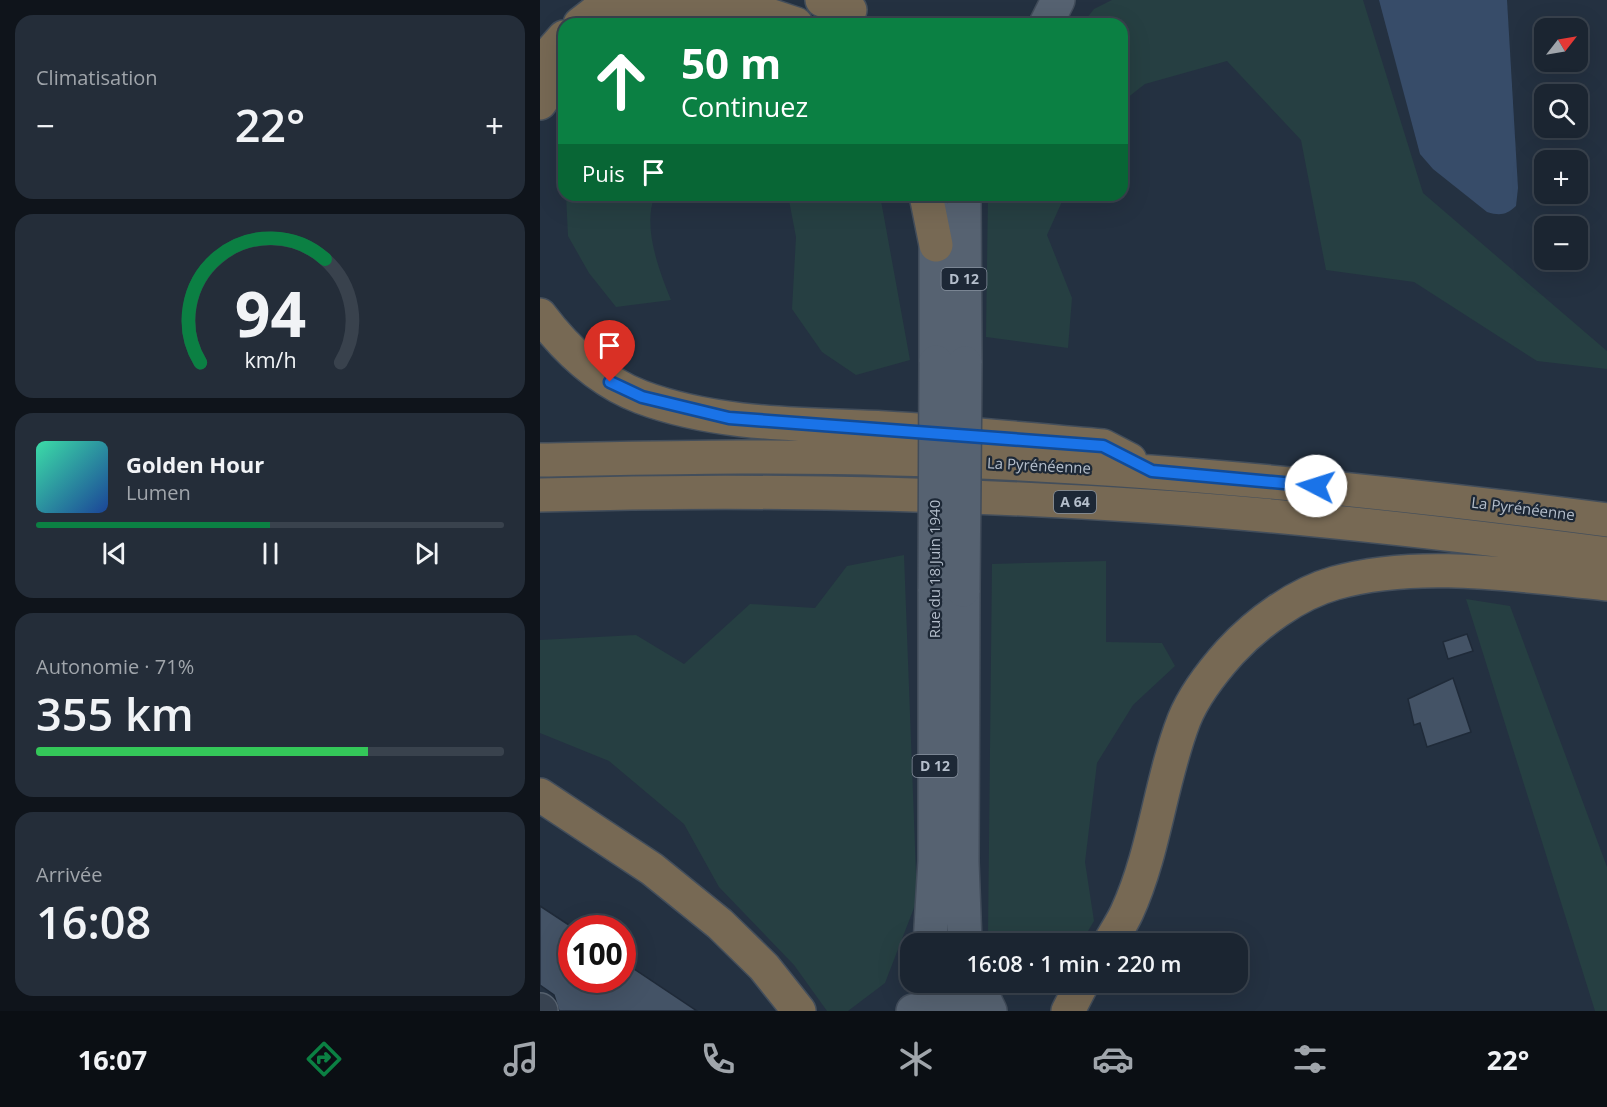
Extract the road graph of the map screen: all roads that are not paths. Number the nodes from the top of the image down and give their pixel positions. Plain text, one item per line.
1 (619, 0) edge
2 (677, 2) edge
3 (588, 18) edge
4 (636, 18) edge
5 (778, 18) edge
6 (558, 44) edge
7 (540, 64) edge
8 (558, 77) edge
9 (540, 103) edge
10 (927, 201) edge
11 (942, 201) edge
12 (964, 201) edge
13 (936, 245) junction
14 (540, 315) edge
15 (950, 363) junction
16 (540, 460) edge
17 (1152, 471) junction
18 (540, 495) edge
19 (1607, 520) edge
20 (1607, 554) edge
21 (1607, 584) edge
22 (949, 589) junction
23 (540, 795) edge
24 (931, 933) edge
25 (965, 933) edge
26 (1116, 933) edge
27 (919, 993) edge
28 (981, 993) edge
29 (1077, 993) edge
30 (799, 1011) edge
31 (913, 1011) edge
32 (977, 1011) edge
33 (990, 1011) edge
34 (1068, 1011) edge

1 - 3 highway
2 - 4 highway
2 - 5 highway
6 - 7 highway
8 - 9 highway
10 - 13 highway
11 - 13 main road, Rue du 18 Juin 1940 / D 12
12 - 15 main road, Rue du 18 Juin 1940 / D 12
13 - 15 main road, Rue du 18 Juin 1940 / D 12
14 - 17 highway
15 - 22 main road, Rue du 18 Juin 1940 / D 12, bridge
16 - 17 highway, La Pyrénéenne
17 - 19 highway, La Pyrénéenne
18 - 20 highway, A 64
21 - 26 highway
22 - 24 main road, Rue du 18 Juin 1940 / D 12
22 - 25 main road, Rue du 18 Juin 1940 / D 12
23 - 30 highway
27 - 31 main road
28 - 33 main road
29 - 34 highway
31 - 32 main road

